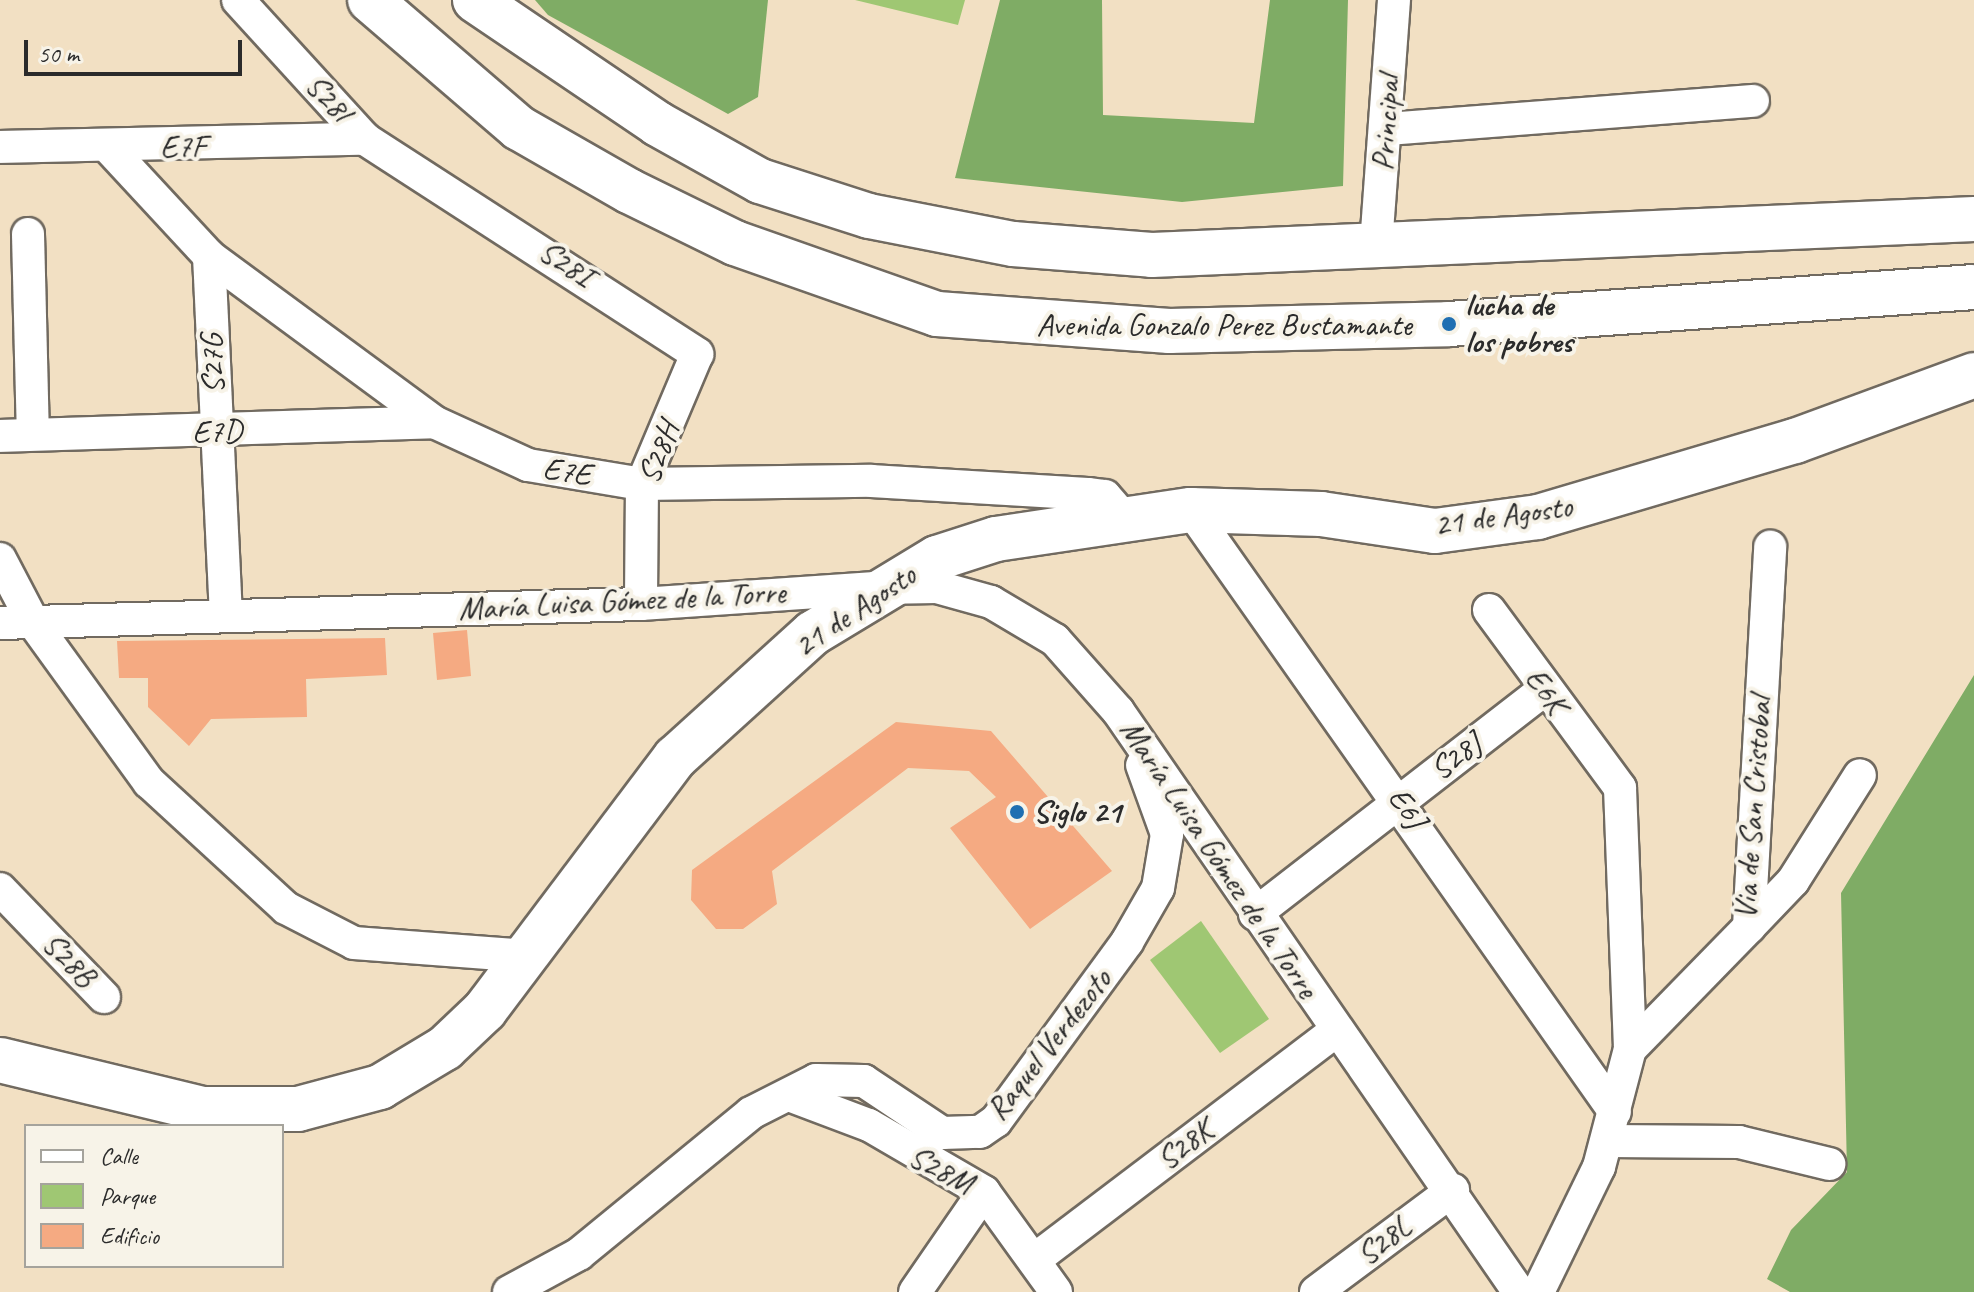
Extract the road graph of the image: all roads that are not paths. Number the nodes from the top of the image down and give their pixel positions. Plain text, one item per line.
1 (238, 0) edge
2 (370, 0) edge
3 (475, 0) edge
4 (1394, 0) edge
5 (1753, 101) dead end
6 (1387, 129) junction
7 (365, 139) junction
8 (0, 147) edge
9 (111, 150) junction
10 (431, 179) joint
11 (1974, 219) edge
12 (28, 234) dead end
13 (1376, 245) junction
14 (209, 256) junction
15 (1974, 287) edge
16 (697, 354) joint
17 (1974, 375) edge
18 (434, 422) junction
19 (216, 432) junction
20 (33, 434) junction
21 (0, 436) edge
22 (642, 484) junction
23 (1191, 510) junction
24 (1123, 517) junction
25 (1770, 547) dead end
26 (0, 559) edge
27 (878, 588) junction
28 (641, 604) junction
29 (1489, 610) dead end
30 (226, 616) junction
31 (33, 622) junction
32 (0, 623) edge
33 (1543, 691) junction
34 (1118, 711) junction
35 (1860, 775) dead end
36 (1401, 799) junction
37 (0, 889) edge
38 (1255, 914) junction
39 (1749, 927) junction
40 (528, 956) junction
41 (104, 997) dead end
42 (1337, 1030) junction
43 (1630, 1049) junction
44 (0, 1060) edge
45 (789, 1095) junction
46 (1611, 1127) junction
47 (1829, 1164) dead end
48 (1453, 1190) junction
49 (984, 1192) junction
50 (1034, 1260) junction
51 (509, 1292) edge
52 (915, 1292) edge
53 (1056, 1292) edge
54 (1316, 1292) edge
55 (1519, 1292) edge
56 (1538, 1292) edge

1 - 7 street, S28l
2 - 15 main road, Avenida Gonzalo Perez Bustamante
3 - 13 main road
4 - 6 street, Principal
5 - 6 street
6 - 13 street, Principal
7 - 9 street, E7F
7 - 10 street, S28l
8 - 9 street, E7F
9 - 14 street, E7E
10 - 16 street, S28I
11 - 13 main road
12 - 20 street
14 - 18 street, E7E
14 - 19 street, S27G
16 - 22 street, S28H
17 - 23 main road, 21 de Agosto
18 - 19 street, E7D
18 - 22 street, E7E
19 - 20 street, E7D
19 - 30 street, S27G
20 - 21 street, E7D
22 - 24 street, E7E
22 - 28 street, S28H
23 - 24 main road, 21 de Agosto
23 - 36 street, E6J
24 - 27 main road, 21 de Agosto
25 - 39 street, Via de San Cristobal
26 - 31 street
27 - 28 street, María Luisa Gómez de la Torre
27 - 34 street, María Luisa Gómez de la Torre
27 - 40 main road, 21 de Agosto
28 - 30 street, María Luisa Gómez de la Torre
29 - 33 street, E6K
30 - 31 street, María Luisa Gómez de la Torre
31 - 32 street, María Luisa Gómez de la Torre
31 - 40 street
33 - 36 street, S28J
33 - 43 street, E6K
34 - 38 street, María Luisa Gómez de la Torre
34 - 45 street, Raquel Verdezoto
35 - 39 street
36 - 38 street, S28J
36 - 46 street, E6J
37 - 41 street, S28B
38 - 42 street, María Luisa Gómez de la Torre
39 - 43 street, Via de San Cristobal
40 - 44 main road, 21 de Agosto
42 - 48 street, María Luisa Gómez de la Torre
42 - 50 street, S28K
43 - 46 street
45 - 49 street, S28M
45 - 51 street, Raquel Verdezoto
46 - 47 street
46 - 56 street
48 - 54 street, S28L
48 - 55 street, María Luisa Gómez de la Torre
49 - 50 street, S28M
49 - 52 street
50 - 53 street, S28M

